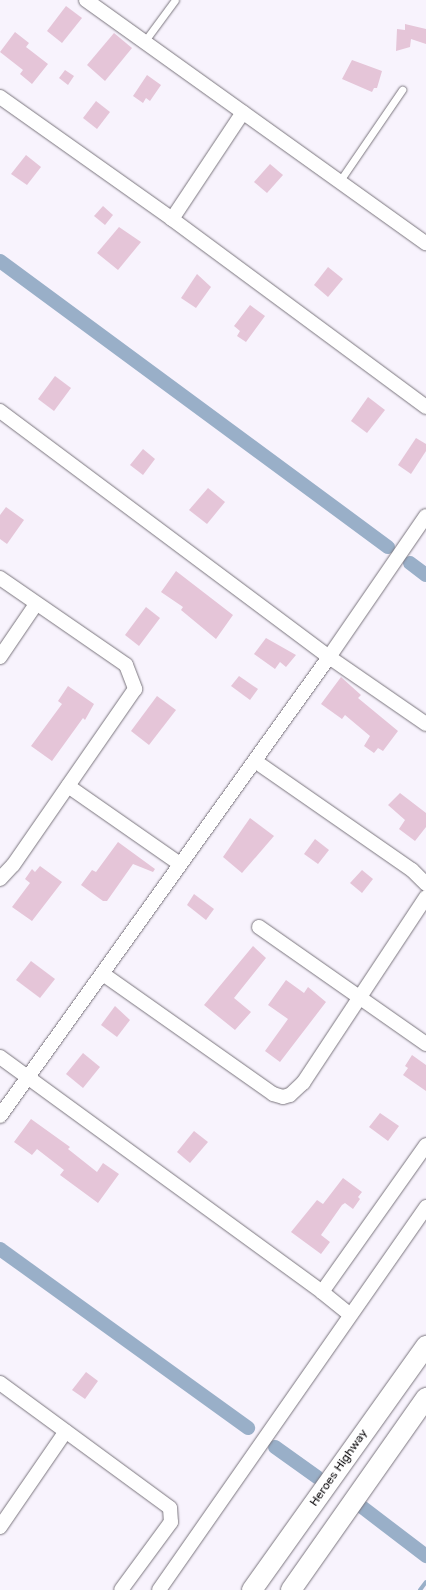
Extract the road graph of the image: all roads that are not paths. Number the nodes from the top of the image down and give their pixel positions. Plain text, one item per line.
1 (86, 0) edge
2 (175, 0) edge
3 (144, 42) junction
4 (402, 90) dead end
5 (0, 97) edge
6 (243, 112) junction
7 (339, 182) junction
8 (172, 219) junction
9 (426, 243) edge
10 (426, 407) edge
11 (0, 411) edge
12 (426, 516) edge
13 (0, 578) edge
14 (36, 604) junction
15 (0, 657) edge
16 (329, 657) junction
17 (426, 724) edge
18 (255, 761) junction
19 (68, 786) junction
20 (180, 864) junction
21 (0, 879) edge
22 (426, 884) edge
23 (426, 897) edge
24 (259, 927) dead end
25 (103, 974) junction
26 (361, 997) junction
27 (426, 1044) edge
28 (0, 1057) edge
29 (28, 1077) junction
30 (0, 1116) edge
31 (426, 1145) edge
32 (426, 1207) edge
33 (322, 1292) junction
34 (350, 1315) junction
35 (426, 1346) edge
36 (0, 1384) edge
37 (426, 1398) edge
38 (66, 1432) junction
39 (0, 1527) edge
40 (121, 1590) edge
41 (159, 1590) edge
42 (252, 1590) edge
43 (291, 1590) edge

1 - 3 street
2 - 3 lane
3 - 6 street
4 - 7 lane
5 - 8 street
6 - 7 street
6 - 8 street
7 - 9 street
8 - 10 street
11 - 16 street
12 - 16 street
13 - 14 street
14 - 15 street
14 - 19 street
16 - 17 street
16 - 18 street
18 - 20 street
18 - 22 street
19 - 20 street
19 - 21 street
20 - 25 street
23 - 26 street
24 - 26 street
25 - 26 street
25 - 29 street
26 - 27 street
28 - 29 street
29 - 30 street
29 - 33 street
31 - 33 street
32 - 34 street
33 - 34 street
34 - 41 street
35 - 42 main road, Heroes Highway
36 - 38 street
37 - 43 main road
38 - 39 street
38 - 40 street

